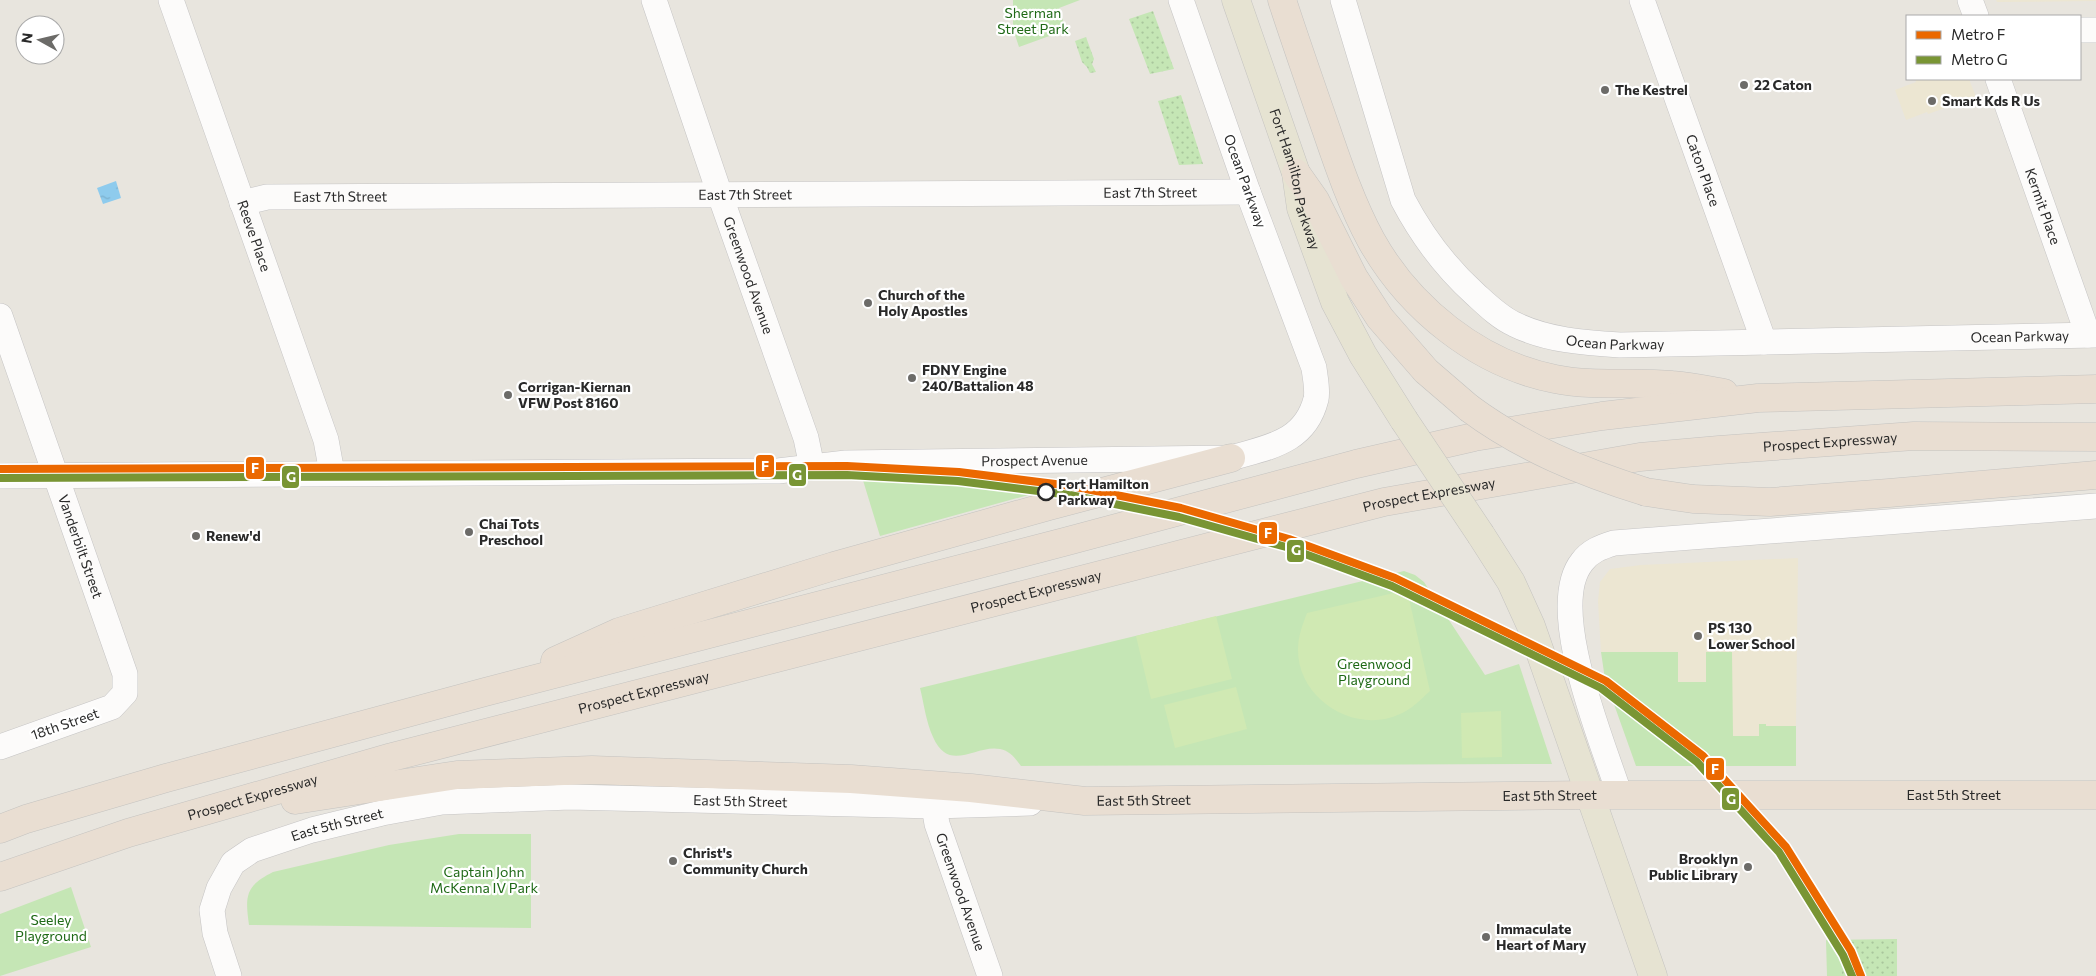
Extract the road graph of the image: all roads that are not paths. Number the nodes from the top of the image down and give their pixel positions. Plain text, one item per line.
1 (170, 0) edge
2 (654, 0) edge
3 (1181, 0) edge
4 (1236, 0) edge
5 (1282, 0) edge
6 (1344, 0) edge
7 (1642, 0) edge
8 (1970, 0) edge
9 (1976, 15) edge
10 (2081, 30) edge
11 (2096, 30) edge
12 (1998, 80) edge
13 (1296, 173) junction
14 (1248, 192) junction
15 (720, 194) junction
16 (242, 203) junction
17 (0, 316) edge
18 (2092, 335) edge
19 (1764, 342) junction
20 (2096, 389) edge
21 (1758, 398) junction
22 (2096, 436) edge
23 (1231, 458) junction
24 (812, 467) junction
25 (332, 473) junction
26 (54, 474) junction
27 (2096, 474) edge
28 (0, 476) edge
29 (2096, 506) edge
30 (485, 692) junction
31 (125, 693) joint
32 (0, 747) edge
33 (1606, 793) junction
34 (2096, 795) edge
35 (1085, 801) junction
36 (934, 806) junction
37 (178, 818) junction
38 (0, 829) edge
39 (0, 877) edge
40 (229, 976) edge
41 (990, 976) edge
42 (1653, 976) edge

1 - 16 street, Reeve Place
2 - 15 street, Greenwood Avenue
3 - 14 street, Ocean Parkway
4 - 13 main road, Fort Hamilton Parkway
5 - 21 highway
6 - 19 street, Ocean Parkway
7 - 19 street, Caton Place
8 - 9 street
10 - 11 street
12 - 18 street, Kermit Place
13 - 27 highway, bridge
13 - 33 main road, Fort Hamilton Parkway, bridge
14 - 15 street, East 7th Street
14 - 23 street, Ocean Parkway
15 - 16 street, East 7th Street
15 - 24 street, Greenwood Avenue
16 - 25 street, Reeve Place
17 - 26 street, Vanderbilt Street
18 - 19 street, Ocean Parkway
20 - 21 highway
21 - 30 highway
22 - 37 highway, Prospect Expressway
23 - 24 street, Prospect Avenue
23 - 30 highway
24 - 25 street, Prospect Avenue
25 - 26 street, Prospect Avenue
26 - 28 street, Prospect Avenue
26 - 31 street, Vanderbilt Street
29 - 33 street
30 - 38 highway
31 - 32 street, 18th Street
33 - 34 highway, East 5th Street
33 - 35 highway, East 5th Street
33 - 42 main road, Fort Hamilton Parkway
35 - 36 street, East 5th Street
35 - 37 highway
36 - 40 street, East 5th Street
36 - 41 street, Greenwood Avenue
37 - 39 highway, Prospect Expressway

